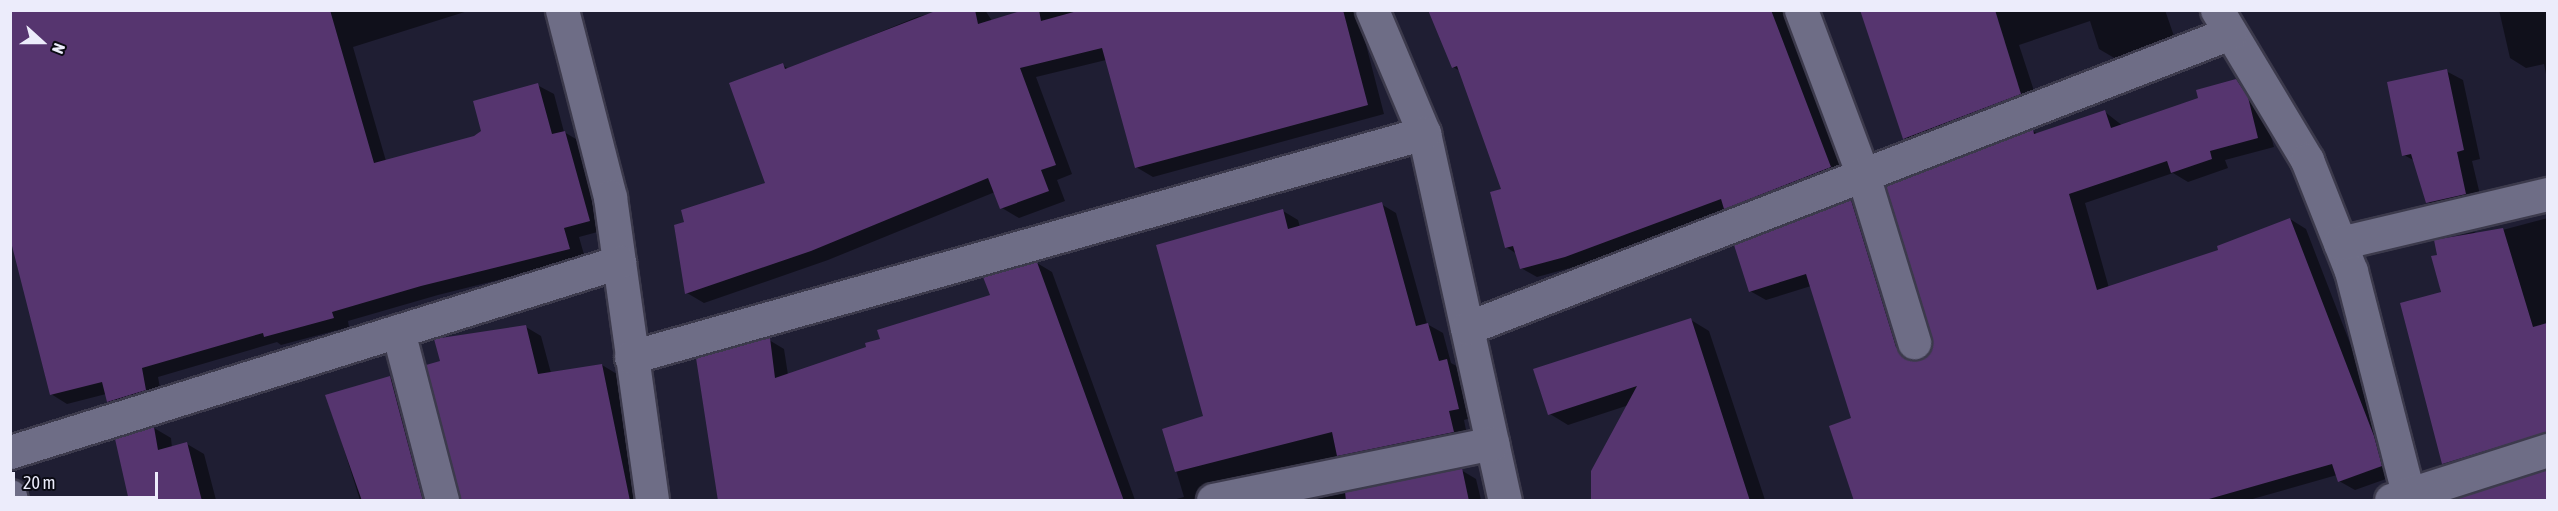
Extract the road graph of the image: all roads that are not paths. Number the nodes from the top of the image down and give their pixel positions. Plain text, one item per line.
1 (562, 10) edge
2 (1372, 10) edge
3 (1801, 10) edge
4 (2224, 22) edge
5 (1424, 133) junction
6 (1863, 175) junction
7 (2547, 194) edge
8 (2340, 243) junction
9 (619, 262) junction
10 (1467, 328) junction
11 (398, 331) junction
12 (1914, 342) dead end
13 (631, 357) junction
14 (1492, 443) junction
15 (2547, 450) edge
16 (10, 452) edge
17 (10, 496) edge
18 (2403, 499) edge
19 (11, 501) edge
20 (442, 501) edge
21 (652, 501) edge
22 (1213, 501) edge
23 (1505, 501) edge

1 - 9 street
2 - 5 street
3 - 6 street
4 - 6 street
4 - 8 street
5 - 10 street
5 - 13 street
6 - 10 street
6 - 12 street
7 - 8 street
8 - 18 street
9 - 11 street
9 - 13 street
10 - 14 street
11 - 16 street
11 - 20 street
13 - 21 street
14 - 22 street
14 - 23 street
15 - 18 street
17 - 19 street

